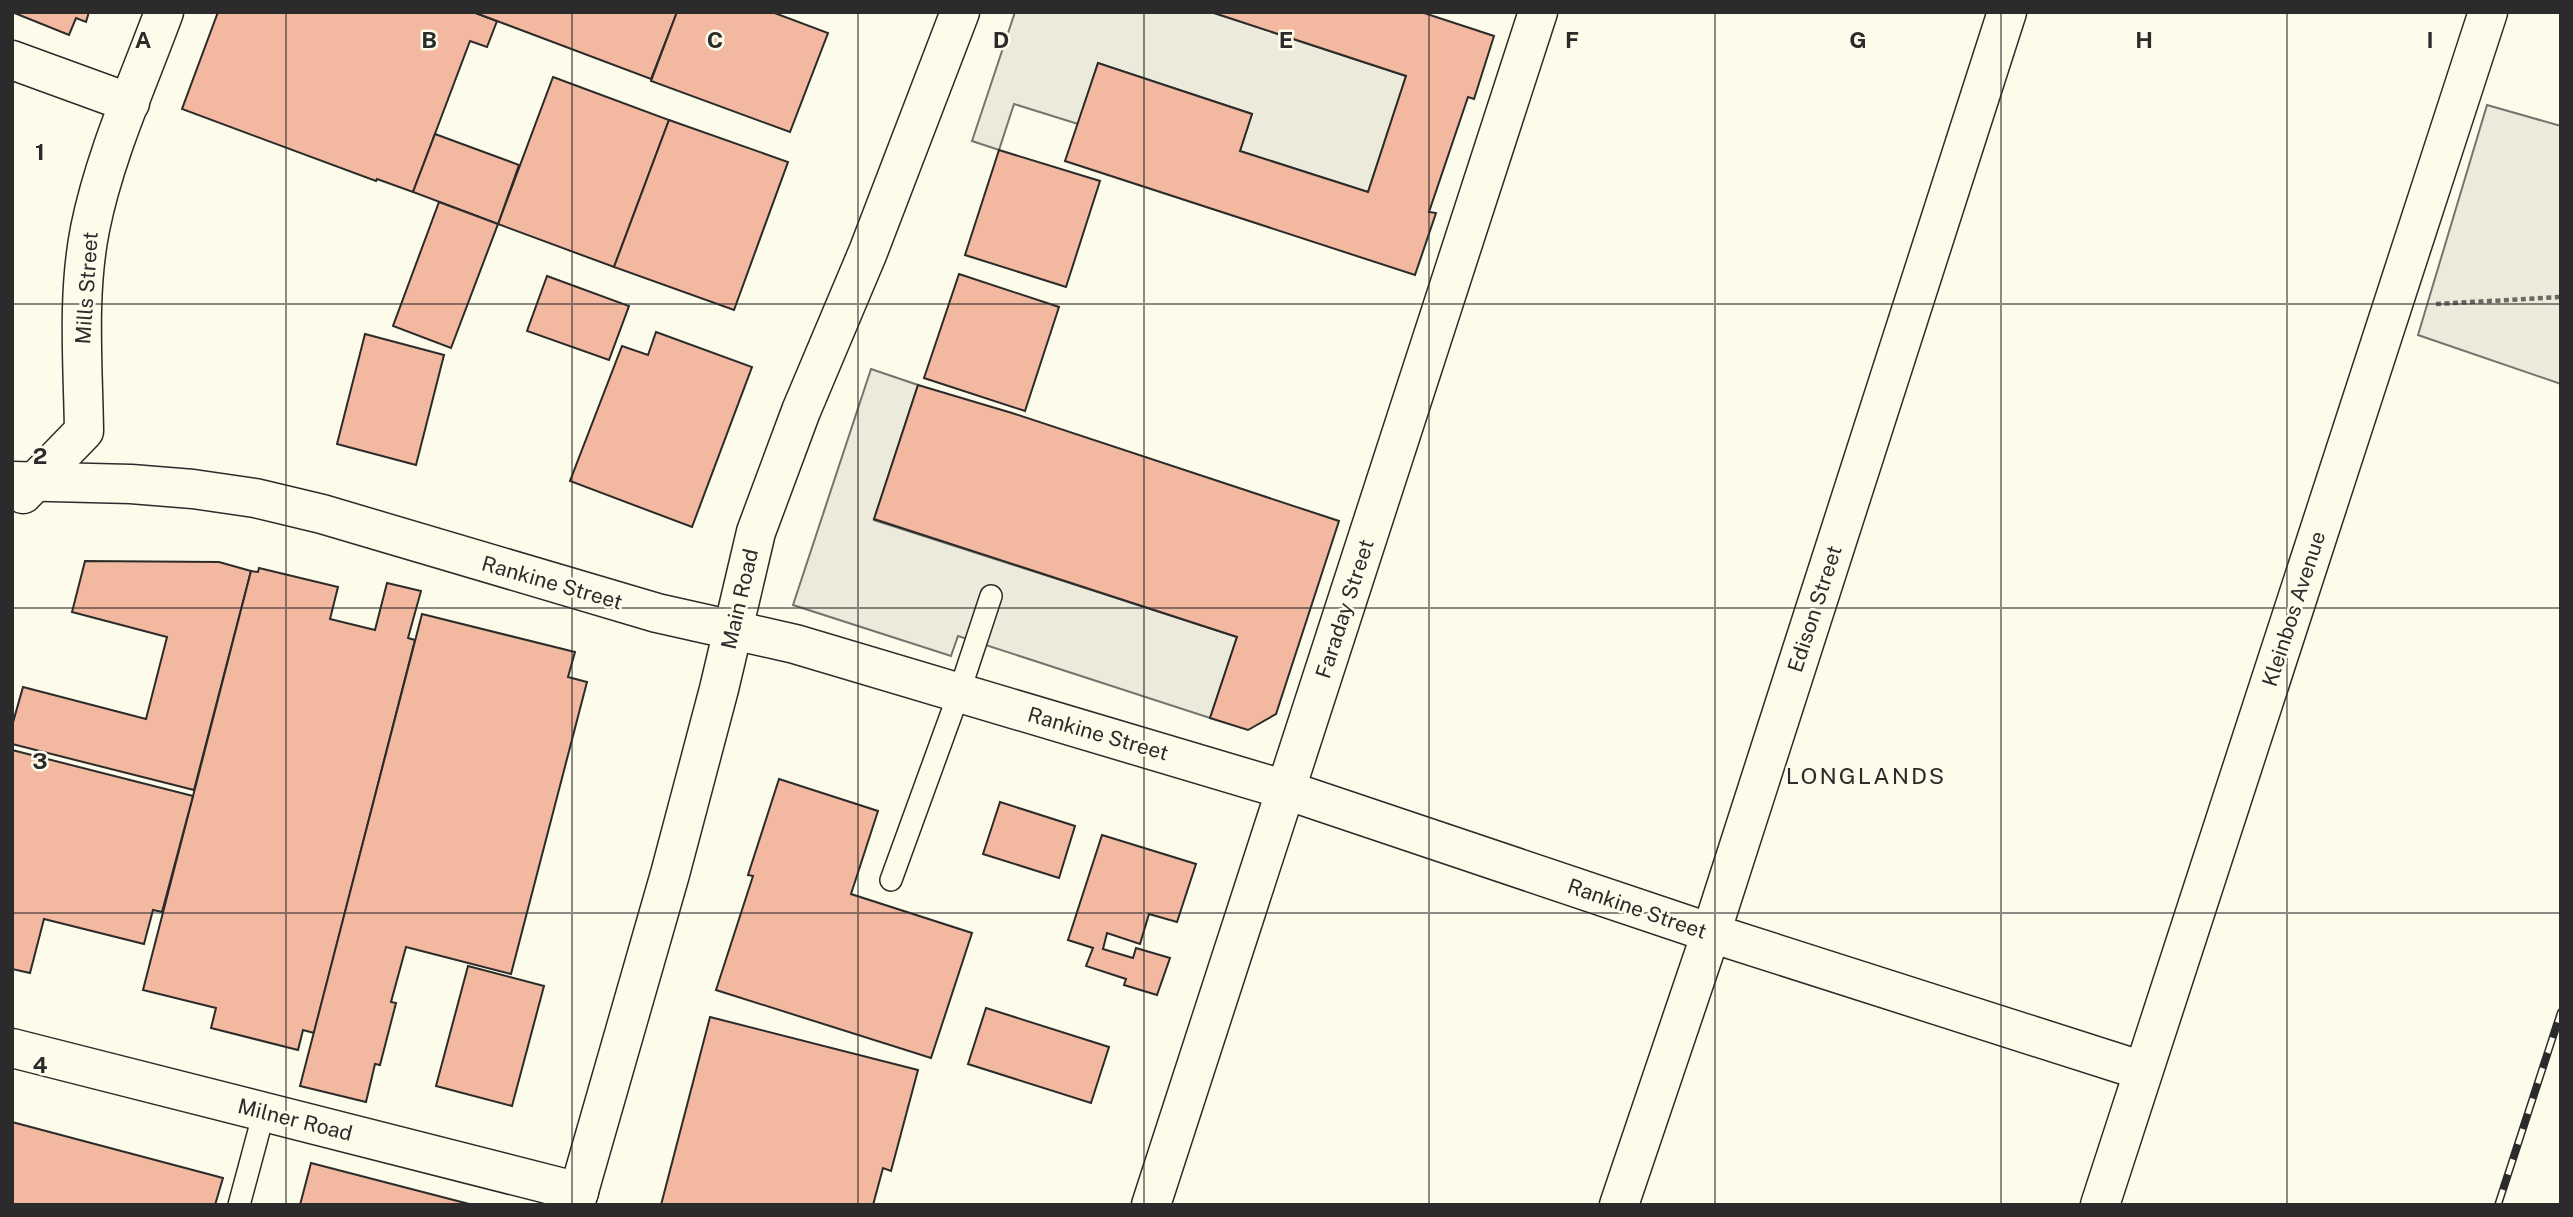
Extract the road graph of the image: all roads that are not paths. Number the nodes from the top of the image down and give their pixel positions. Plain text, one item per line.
1 (164, 12) edge
2 (960, 12) edge
3 (1538, 12) edge
4 (2007, 12) edge
5 (2487, 12) edge
6 (12, 60) edge
7 (130, 103) junction
8 (19, 490) edge
9 (991, 596) dead end
10 (732, 631) junction
11 (959, 693) junction
12 (1286, 790) junction
13 (891, 880) dead end
14 (1711, 933) junction
15 (12, 1048) edge
16 (2143, 1072) junction
17 (264, 1112) junction
18 (577, 1198) edge
19 (239, 1205) edge
20 (1151, 1205) edge
21 (1619, 1205) edge
22 (2100, 1205) edge

1 - 7 street, Mills Street
2 - 10 street, Main Road
3 - 12 street, Faraday Street
4 - 14 street, Edison Street
5 - 16 street, Kleinbos Avenue
6 - 7 street
7 - 8 street, Mills Street
8 - 10 street, Rankine Street
9 - 11 lane
10 - 11 street, Rankine Street
10 - 18 street, Main Road
11 - 12 street, Rankine Street
11 - 13 lane
12 - 14 street, Rankine Street
12 - 20 street, Faraday Street
14 - 16 street, Rankine Street
14 - 21 street, Edison Street
15 - 17 street, Milner Road
16 - 22 street, Kleinbos Avenue
17 - 18 street, Milner Road
17 - 19 lane

